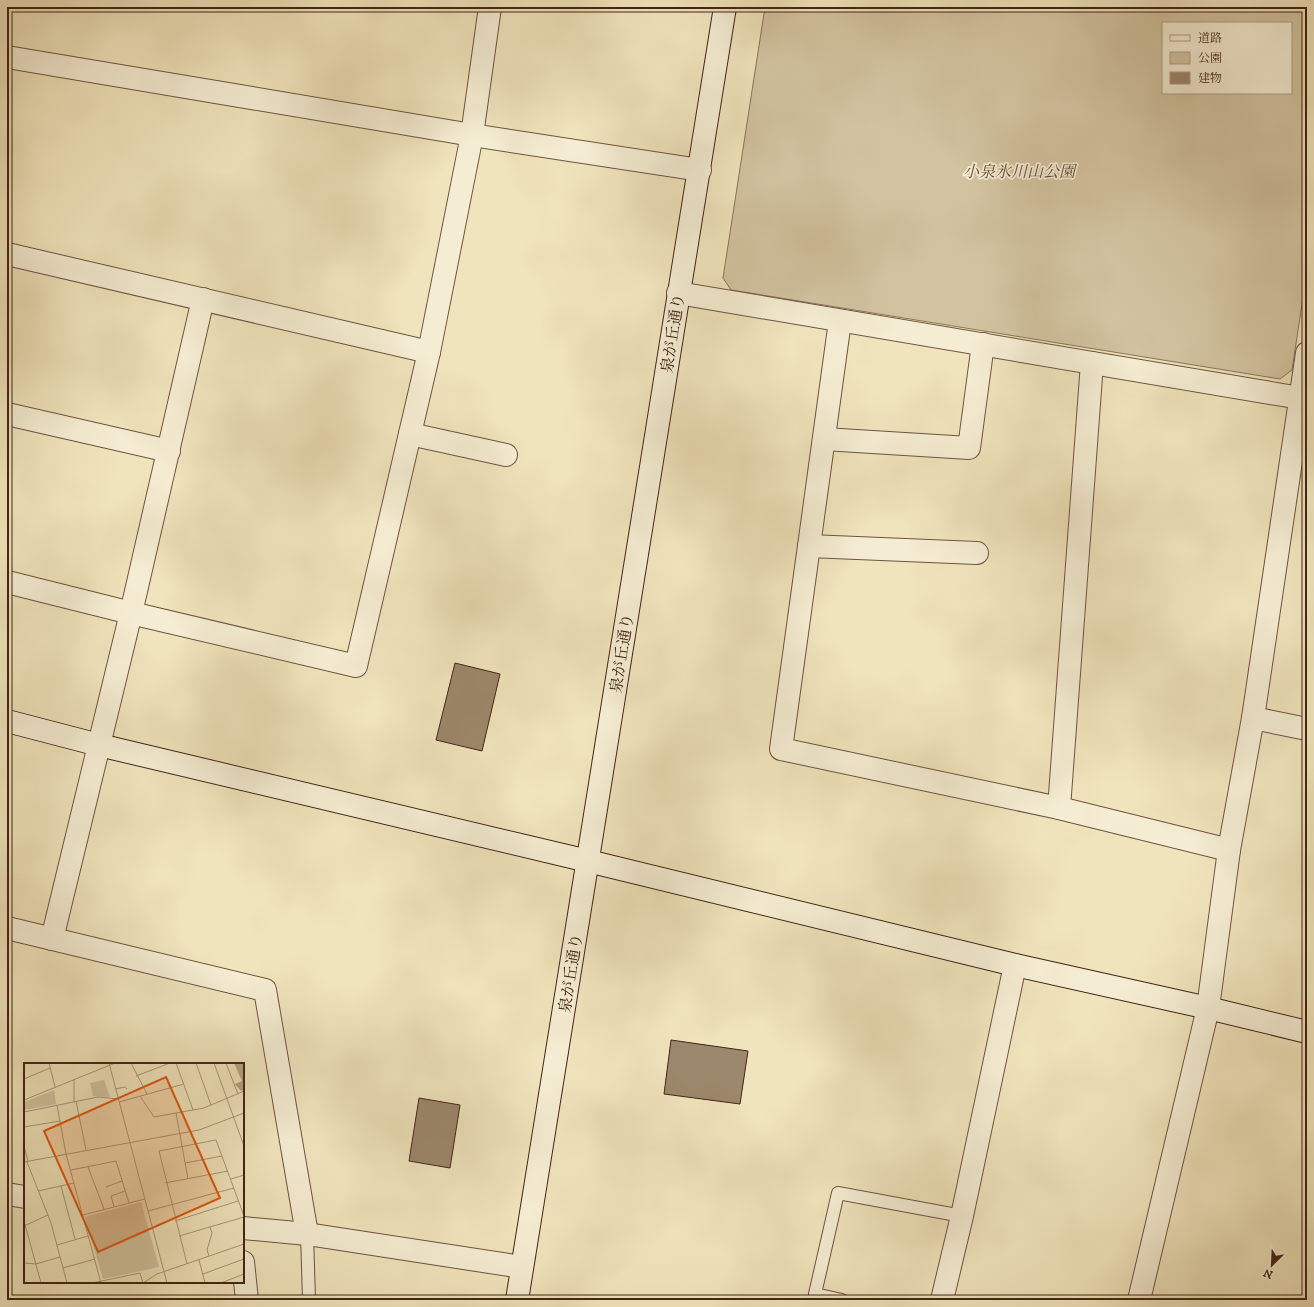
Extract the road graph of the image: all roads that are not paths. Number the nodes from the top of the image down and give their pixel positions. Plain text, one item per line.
1 (490, 7) edge
2 (725, 7) edge
3 (7, 57) edge
4 (472, 135) junction
5 (700, 170) junction
6 (7, 254) edge
7 (678, 294) junction
8 (204, 299) junction
9 (840, 321) junction
10 (983, 344) junction
11 (429, 352) junction
12 (1307, 353) edge
13 (1092, 363) junction
14 (1300, 398) junction
15 (7, 414) edge
16 (410, 434) junction
17 (824, 439) junction
18 (169, 451) junction
19 (506, 455) dead end
20 (809, 546) junction
21 (977, 552) dead end
22 (7, 582) edge
23 (131, 613) junction
24 (1252, 718) junction
25 (7, 721) edge
26 (1307, 729) edge
27 (99, 745) junction
28 (1059, 808) junction
29 (1229, 850) junction
30 (588, 861) junction
31 (7, 928) edge
32 (52, 939) junction
33 (1015, 965) junction
34 (1208, 1008) junction
35 (1307, 1032) edge
36 (7, 1194) edge
37 (24, 1197) edge
38 (962, 1216) junction
39 (244, 1228) edge
40 (307, 1234) junction
41 (522, 1267) junction
42 (244, 1272) edge
43 (247, 1300) edge
44 (310, 1300) edge
45 (518, 1300) edge
46 (842, 1300) edge
47 (942, 1300) edge
48 (1139, 1300) edge

1 - 4 street
2 - 5 street, 泉が丘通り
3 - 4 street
4 - 5 street
4 - 11 street
5 - 7 street, 泉が丘通り
6 - 8 street
7 - 9 street
7 - 30 street, 泉が丘通り
8 - 11 street
8 - 18 street
9 - 10 street
9 - 17 street
10 - 13 street
10 - 17 street
11 - 16 street
12 - 14 street
13 - 14 street
13 - 28 street
14 - 24 street
15 - 18 street
16 - 19 street
16 - 23 street
17 - 20 street
18 - 23 street
20 - 21 street
20 - 28 street
22 - 23 street
23 - 27 street
24 - 26 street
24 - 29 street
25 - 27 street
27 - 30 street
27 - 32 street
28 - 29 street
29 - 34 street
30 - 33 street
30 - 41 street, 泉が丘通り
31 - 32 street
32 - 40 street
33 - 34 street
33 - 38 street
34 - 35 street
34 - 48 street
36 - 37 street
38 - 46 lane
38 - 47 street
39 - 40 street
40 - 41 street
40 - 44 lane
41 - 45 street, 泉が丘通り
42 - 43 street

